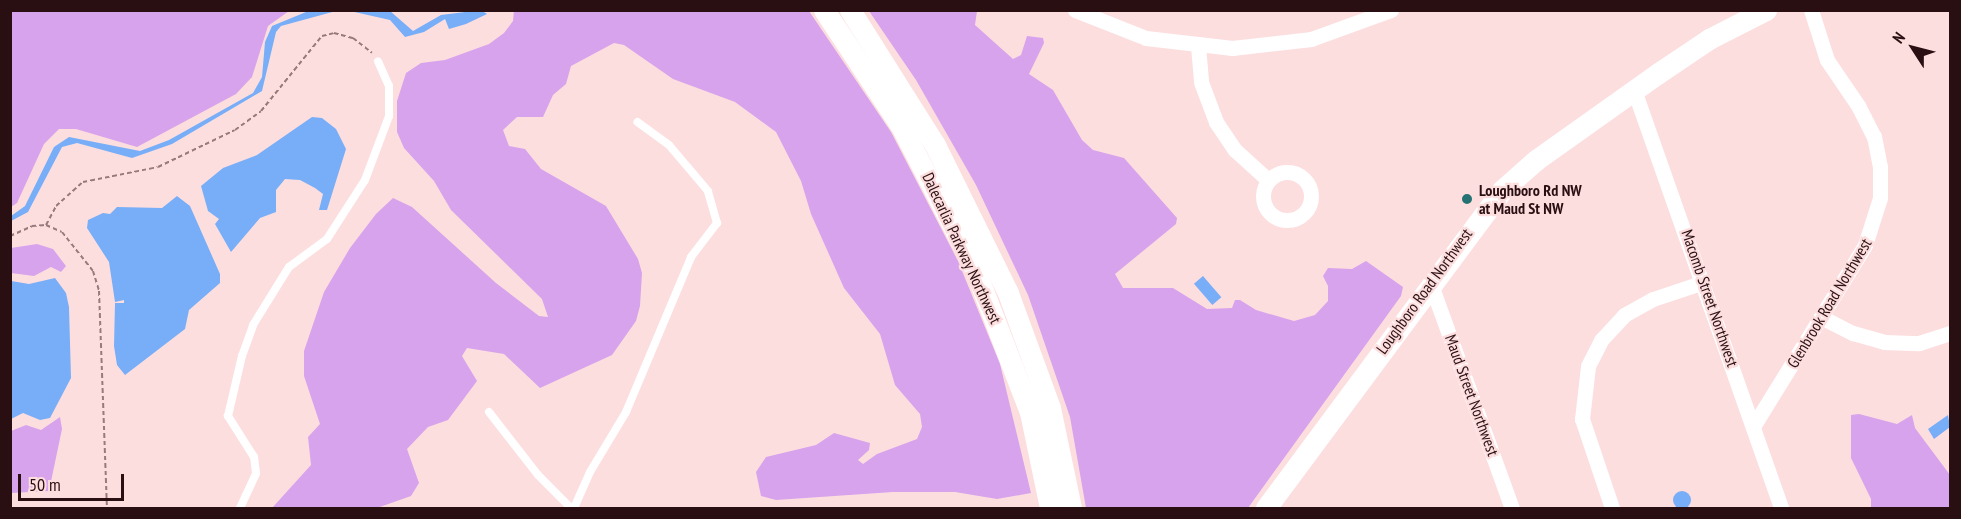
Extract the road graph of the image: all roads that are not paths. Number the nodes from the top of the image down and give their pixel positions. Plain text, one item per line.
1 (824, 10) edge
2 (850, 10) edge
3 (1075, 10) edge
4 (1391, 10) edge
5 (1766, 10) edge
6 (1811, 10) edge
7 (1198, 46) junction
8 (378, 61) road end
9 (1634, 90) junction
10 (637, 122) dead end
11 (1268, 180) dead end
12 (1430, 282) junction
13 (1704, 282) junction
14 (1821, 317) junction
15 (1950, 333) edge
16 (489, 412) dead end
17 (1754, 425) junction
18 (240, 508) edge
19 (573, 508) edge
20 (1050, 508) edge
21 (1071, 508) edge
22 (1266, 508) edge
23 (1512, 508) edge
24 (1612, 508) edge
25 (1780, 508) edge

1 - 20 main road, Dalecarlia Parkway Northwest
2 - 21 main road, Dalecarlia Parkway Northwest
3 - 7 street
4 - 7 street
5 - 9 main road, Loughboro Road Northwest
6 - 14 street, Glenbrook Road Northwest
7 - 11 street
8 - 18 lane
9 - 12 main road, Loughboro Road Northwest
9 - 13 street, Macomb Street Northwest
10 - 19 lane
12 - 22 main road, Loughboro Road Northwest
12 - 23 street, Maud Street Northwest
13 - 17 street, Macomb Street Northwest
13 - 24 street
14 - 15 street
14 - 17 street, Glenbrook Road Northwest
16 - 19 lane
17 - 25 street, Macomb Street Northwest

